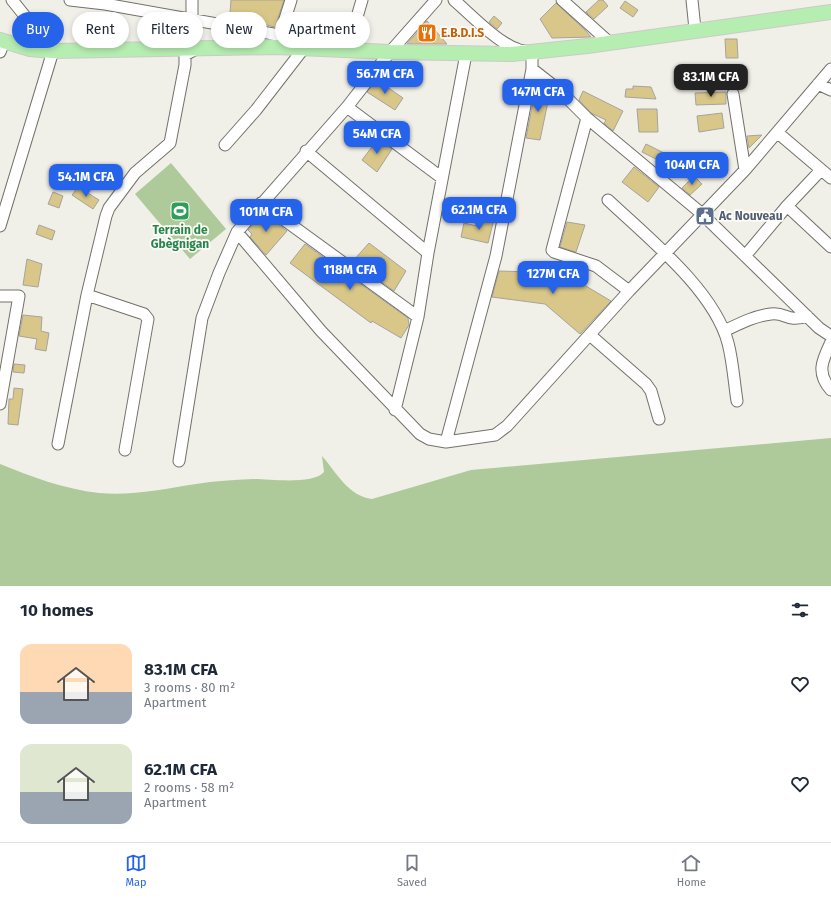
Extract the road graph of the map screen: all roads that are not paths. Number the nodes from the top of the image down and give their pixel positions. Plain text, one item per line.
1 (12, 0) edge
2 (70, 0) edge
3 (192, 0) edge
4 (291, 0) edge
5 (362, 0) edge
6 (436, 0) edge
7 (454, 0) edge
8 (562, 0) edge
9 (692, 0) edge
10 (106, 2) edge
11 (157, 12) edge
12 (192, 12) edge
13 (287, 12) edge
14 (831, 12) edge
15 (203, 22) edge
16 (695, 30) junction
17 (275, 40) edge
18 (275, 41) edge
19 (609, 42) junction
20 (1, 45) edge
21 (304, 48) joint
22 (196, 49) junction
23 (347, 50) junction
24 (53, 51) junction
25 (390, 52) junction
26 (532, 52) junction
27 (466, 54) junction
28 (532, 69) junction
29 (831, 69) edge
30 (818, 84) junction
31 (831, 90) edge
32 (733, 94) dead end
33 (347, 107) junction
34 (587, 118) junction
35 (778, 133) junction
36 (225, 145) dead end
37 (306, 151) junction
38 (745, 170) junction
39 (821, 170) junction
40 (442, 178) junction
41 (831, 178) edge
42 (608, 200) dead end
43 (261, 203) junction
44 (787, 206) junction
45 (702, 213) junction
46 (0, 226) edge
47 (237, 232) junction
48 (831, 247) edge
49 (428, 253) junction
50 (666, 254) junction
51 (745, 256) junction
52 (630, 290) junction
53 (87, 295) junction
54 (0, 296) edge
55 (807, 316) junction
56 (418, 317) junction
57 (724, 331) junction
58 (590, 335) junction
59 (831, 336) edge
60 (831, 342) edge
61 (831, 390) edge
62 (737, 401) dead end
63 (0, 404) edge
64 (395, 410) junction
65 (659, 419) dead end
66 (446, 442) junction
67 (58, 444) dead end
68 (125, 450) dead end
69 (179, 461) dead end

1 - 24 street
2 - 10 street
3 - 12 street
4 - 13 street
5 - 23 street
6 - 25 street
7 - 26 street
8 - 19 street
9 - 16 street
10 - 11 street
14 - 16 main road
15 - 17 street
16 - 19 main road
18 - 22 main road
19 - 26 main road
20 - 24 main road
21 - 23 main road
21 - 36 street
22 - 24 main road
22 - 53 street
23 - 25 main road
24 - 46 street
25 - 27 main road
25 - 33 street
26 - 27 main road
26 - 28 street
27 - 40 street
28 - 34 street
28 - 66 street
29 - 30 street
30 - 31 street
30 - 35 street
32 - 38 street
33 - 37 street
33 - 40 street
34 - 45 street
34 - 52 street
35 - 38 street
35 - 39 street
37 - 43 street
37 - 49 street
38 - 45 street
39 - 41 street
39 - 44 street
40 - 49 street
42 - 50 street
43 - 47 street
43 - 56 street
44 - 48 street
44 - 51 street
45 - 50 street
45 - 51 street
47 - 64 street
47 - 69 street
49 - 56 street
50 - 52 street
50 - 57 street
51 - 55 street
52 - 58 street
53 - 67 street
53 - 68 street
54 - 63 street
55 - 57 street
55 - 59 street
56 - 64 street
57 - 62 street
58 - 65 street
58 - 66 street
60 - 61 street
64 - 66 street

